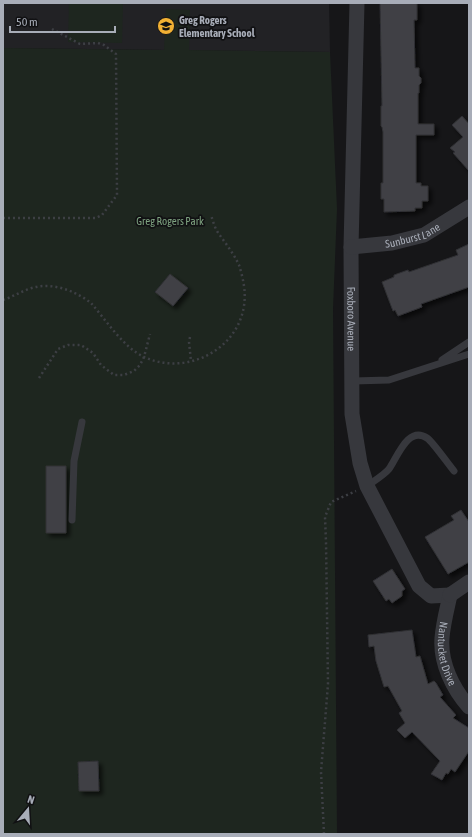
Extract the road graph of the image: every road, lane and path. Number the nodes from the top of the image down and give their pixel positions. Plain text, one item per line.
1 (356, 3) edge
2 (52, 29) dead end
3 (469, 207) edge
4 (210, 215) dead end
5 (3, 218) edge
6 (351, 247) junction
7 (3, 300) edge
8 (150, 334) dead end
9 (190, 336) dead end
10 (469, 342) edge
11 (469, 354) edge
12 (144, 357) junction
13 (191, 361) junction
14 (436, 365) junction
15 (39, 378) dead end
16 (353, 381) junction
17 (82, 422) dead end
18 (454, 471) dead end
19 (367, 486) junction
20 (72, 520) dead end
21 (469, 582) edge
22 (450, 595) junction
23 (469, 707) edge
24 (324, 834) edge

1 - 6 street, Foxboro Avenue
2 - 5 path
3 - 6 street, Sunburst Lane
4 - 13 path
6 - 16 street, Foxboro Avenue
7 - 12 path
8 - 12 path
9 - 13 path
10 - 14 lane
11 - 14 lane
12 - 13 path
12 - 15 path
14 - 16 lane
16 - 19 street, Foxboro Avenue
17 - 20 lane
18 - 19 lane
19 - 22 street, Foxboro Avenue
19 - 24 path
21 - 22 street
22 - 23 street, Nantucket Drive

